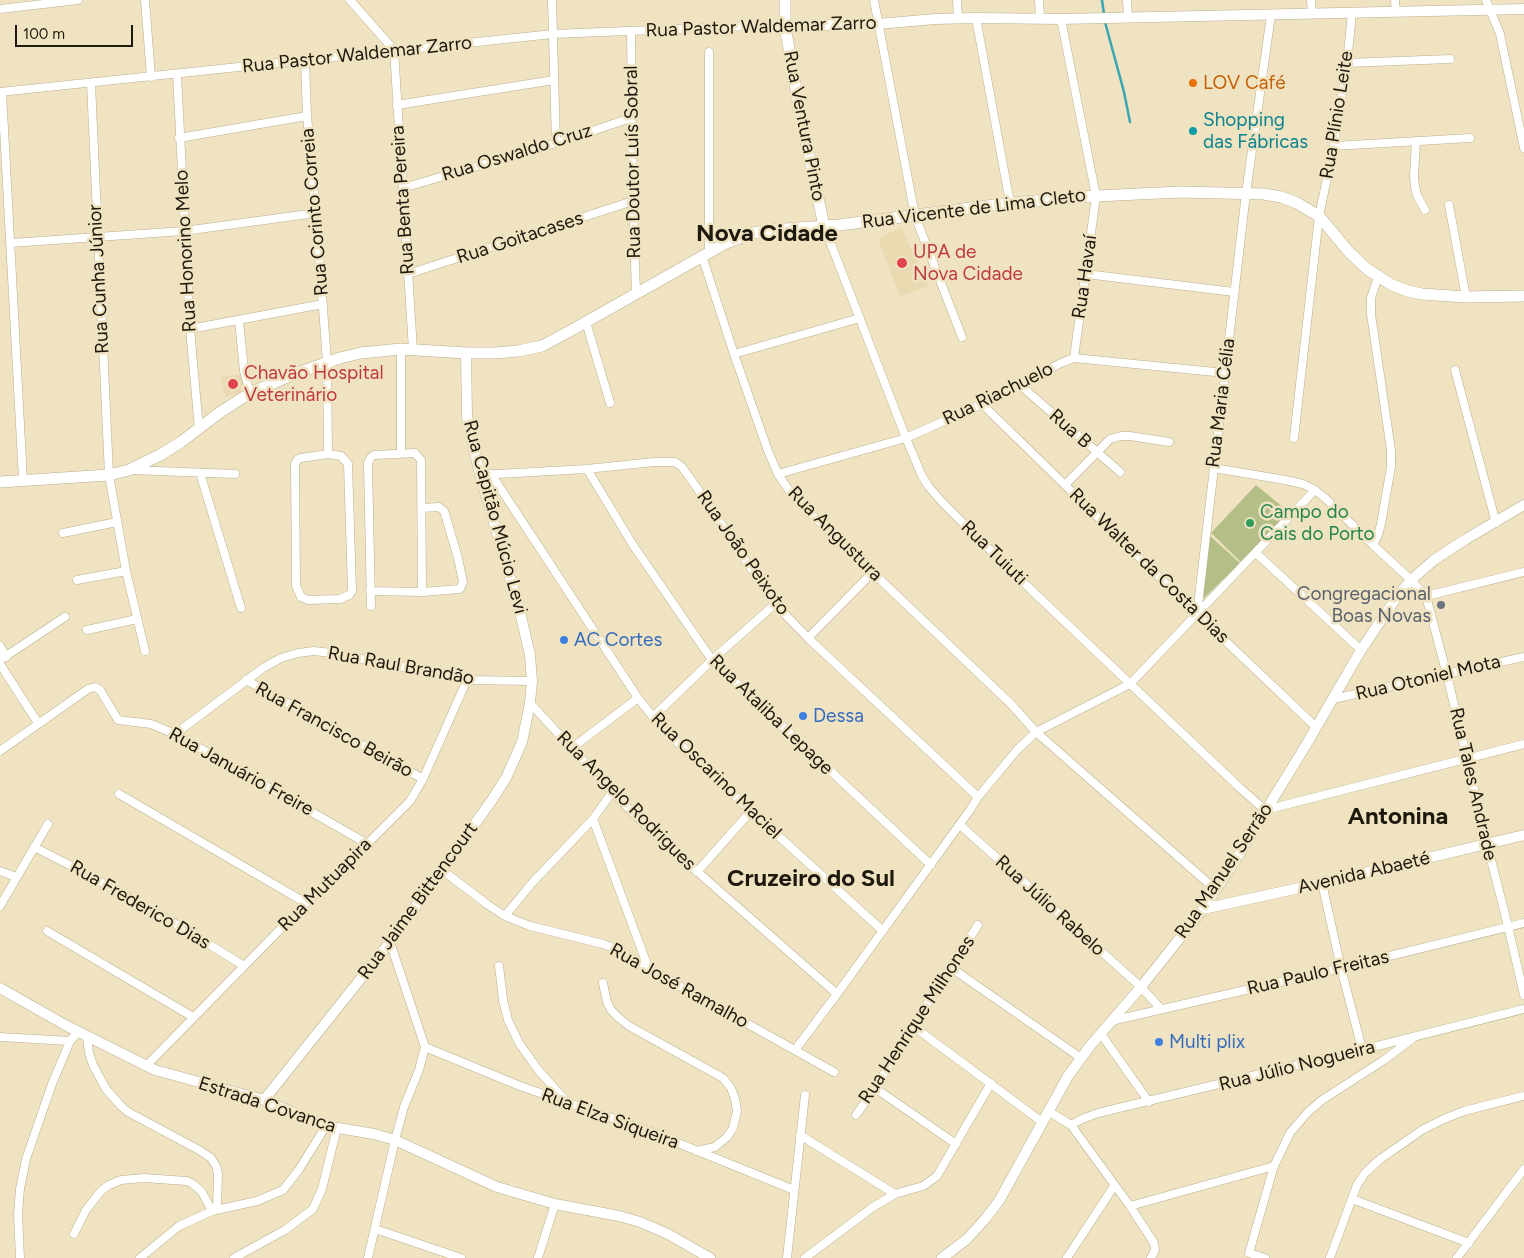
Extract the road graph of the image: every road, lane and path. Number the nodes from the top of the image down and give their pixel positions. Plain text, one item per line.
1 (78, 0) edge
2 (145, 0) edge
3 (350, 0) edge
4 (552, 0) edge
5 (785, 0) edge
6 (874, 0) edge
7 (958, 0) edge
8 (1039, 0) edge
9 (1127, 0) edge
10 (1310, 0) edge
11 (1395, 0) edge
12 (1486, 0) edge
13 (0, 9) edge
14 (1524, 9) edge
15 (1491, 10) junction
16 (1396, 12) junction
17 (1352, 13) junction
18 (1312, 14) junction
19 (1271, 15) junction
20 (976, 18) junction
21 (1040, 18) junction
22 (1128, 18) junction
23 (958, 19) junction
24 (1061, 19) junction
25 (878, 24) junction
26 (785, 26) junction
27 (631, 31) junction
28 (553, 34) junction
29 (394, 50) junction
30 (709, 52) dead end
31 (1450, 59) dead end
32 (305, 61) junction
33 (1347, 63) junction
34 (177, 74) junction
35 (151, 77) junction
36 (554, 80) junction
37 (91, 84) junction
38 (1, 92) edge
39 (397, 105) junction
40 (307, 116) junction
41 (631, 118) junction
42 (179, 138) junction
43 (1470, 138) dead end
44 (1416, 141) junction
45 (556, 143) junction
46 (1334, 146) junction
47 (1524, 148) edge
48 (402, 188) junction
49 (1246, 193) junction
50 (1096, 196) junction
51 (633, 201) junction
52 (1010, 203) junction
53 (1449, 205) dead end
54 (1425, 210) dead end
55 (316, 214) junction
56 (915, 216) junction
57 (1319, 216) junction
58 (824, 226) junction
59 (184, 230) junction
60 (97, 237) junction
61 (10, 243) junction
62 (706, 254) junction
63 (408, 274) junction
64 (1086, 274) junction
65 (1378, 277) junction
66 (1234, 292) junction
67 (636, 293) junction
68 (1524, 296) edge
69 (1466, 297) junction
70 (323, 304) junction
71 (860, 318) junction
72 (239, 320) junction
73 (586, 322) junction
74 (190, 329) junction
75 (962, 336) dead end
76 (401, 349) junction
77 (413, 350) junction
78 (466, 353) junction
79 (734, 354) junction
80 (1074, 358) junction
81 (327, 362) junction
82 (1455, 370) dead end
83 (1225, 373) junction
84 (1020, 385) junction
85 (250, 393) junction
86 (610, 403) dead end
87 (982, 404) junction
88 (199, 429) junction
89 (906, 438) junction
90 (1294, 438) dead end
91 (1169, 442) dead end
92 (400, 453) junction
93 (1097, 453) junction
94 (328, 454) junction
95 (1214, 468) junction
96 (587, 469) junction
97 (129, 470) junction
98 (1120, 472) dead end
99 (200, 473) junction
100 (235, 474) dead end
101 (491, 474) junction
102 (778, 474) junction
103 (109, 475) junction
104 (480, 475) junction
105 (23, 480) junction
106 (0, 482) edge
107 (1065, 485) junction
108 (1314, 490) junction
109 (1524, 505) edge
110 (422, 508) junction
111 (117, 522) junction
112 (1496, 523) junction
113 (63, 533) dead end
114 (1373, 545) junction
115 (1256, 553) junction
116 (126, 571) junction
117 (873, 572) junction
118 (1524, 572) edge
119 (77, 580) dead end
120 (1411, 580) junction
121 (370, 591) junction
122 (422, 592) junction
123 (1426, 596) junction
124 (775, 604) junction
125 (371, 606) dead end
126 (241, 608) dead end
127 (1197, 614) junction
128 (65, 618) dead end
129 (137, 620) junction
130 (87, 630) dead end
131 (808, 638) junction
132 (0, 646) edge
133 (1361, 650) junction
134 (145, 651) dead end
135 (1524, 657) edge
136 (3, 659) edge
137 (712, 660) junction
138 (0, 664) edge
139 (1447, 674) junction
140 (246, 680) junction
141 (467, 680) junction
142 (532, 681) junction
143 (1130, 684) junction
144 (638, 698) junction
145 (1333, 699) junction
146 (530, 703) junction
147 (653, 717) junction
148 (38, 723) junction
149 (1316, 727) junction
150 (1036, 732) junction
151 (175, 734) junction
152 (1524, 744) edge
153 (572, 748) junction
154 (0, 751) edge
155 (1467, 758) junction
156 (423, 779) junction
157 (612, 792) junction
158 (119, 794) dead end
159 (978, 797) junction
160 (1265, 810) junction
161 (751, 811) junction
162 (593, 818) junction
163 (48, 824) dead end
164 (960, 825) junction
165 (1524, 835) edge
166 (366, 843) junction
167 (1487, 844) junction
168 (34, 847) junction
169 (931, 865) junction
170 (442, 870) junction
171 (0, 871) edge
172 (697, 872) junction
173 (16, 877) junction
174 (1322, 884) junction
175 (1216, 890) junction
176 (306, 903) junction
177 (0, 906) edge
178 (1203, 909) junction
179 (505, 916) junction
180 (1524, 923) edge
181 (978, 925) dead end
182 (1508, 926) junction
183 (47, 931) dead end
184 (883, 931) junction
185 (390, 942) junction
186 (244, 966) junction
187 (499, 966) dead end
188 (648, 967) junction
189 (950, 967) junction
190 (1341, 968) junction
191 (602, 982) dead end
192 (1141, 987) junction
193 (0, 988) edge
194 (837, 994) junction
195 (1524, 995) edge
196 (1161, 1009) junction
197 (1524, 1009) edge
198 (193, 1017) junction
199 (1111, 1021) junction
200 (913, 1026) junction
201 (82, 1034) junction
202 (1100, 1034) junction
203 (1416, 1036) junction
204 (0, 1037) edge
205 (70, 1041) junction
206 (426, 1047) junction
207 (1362, 1049) junction
208 (795, 1050) junction
209 (1081, 1058) junction
210 (146, 1066) junction
211 (834, 1072) dead end
212 (991, 1083) junction
213 (875, 1088) junction
214 (805, 1095) dead end
215 (1524, 1096) edge
216 (264, 1100) junction
217 (568, 1102) junction
218 (1149, 1102) junction
219 (1048, 1111) junction
220 (856, 1115) dead end
221 (1042, 1122) junction
222 (1071, 1125) junction
223 (326, 1126) junction
224 (337, 1128) junction
225 (800, 1135) junction
226 (395, 1140) junction
227 (956, 1144) junction
228 (697, 1151) junction
229 (1274, 1166) junction
230 (1524, 1169) edge
231 (1114, 1186) junction
232 (794, 1190) junction
233 (895, 1194) junction
234 (1352, 1199) junction
235 (555, 1204) junction
236 (1130, 1206) junction
237 (215, 1211) junction
238 (375, 1228) junction
239 (74, 1234) dead end
240 (1468, 1242) junction
241 (20, 1258) edge
242 (140, 1258) edge
243 (234, 1258) edge
244 (368, 1258) edge
245 (461, 1258) edge
246 (538, 1258) edge
247 (710, 1258) edge
248 (787, 1258) edge
249 (805, 1258) edge
250 (942, 1258) edge
251 (1067, 1258) edge
252 (1151, 1258) edge
253 (1265, 1258) edge
254 (1330, 1258) edge
255 (1457, 1258) edge

1 - 13 street
2 - 35 street
3 - 29 street
4 - 28 street
5 - 26 main road, Rua Ventura Pinto
6 - 25 street
7 - 23 street
8 - 21 street
9 - 22 street
10 - 18 street
11 - 16 street
12 - 15 street
14 - 15 street, Rua Pastor Waldemar Zarro
15 - 16 street, Rua Pastor Waldemar Zarro
15 - 47 street
16 - 17 street, Rua Pastor Waldemar Zarro
17 - 18 street, Rua Pastor Waldemar Zarro
17 - 33 street, Rua Plínio Leite
18 - 19 street, Rua Pastor Waldemar Zarro
19 - 22 street, Rua Pastor Waldemar Zarro
19 - 49 street, Rua Maria Célia
20 - 21 street, Rua Pastor Waldemar Zarro
20 - 23 street, Rua Pastor Waldemar Zarro
20 - 52 street
21 - 24 street, Rua Pastor Waldemar Zarro
22 - 24 street, Rua Pastor Waldemar Zarro
23 - 25 street, Rua Pastor Waldemar Zarro
24 - 50 street, Rua Havaí
25 - 26 street, Rua Pastor Waldemar Zarro
25 - 56 street
26 - 27 street, Rua Pastor Waldemar Zarro
26 - 58 main road, Rua Ventura Pinto
27 - 28 street, Rua Pastor Waldemar Zarro
27 - 41 street, Rua Doutor Luís Sobral
28 - 29 street, Rua Pastor Waldemar Zarro
28 - 36 street
29 - 32 street, Rua Pastor Waldemar Zarro
29 - 39 street, Rua Benta Pereira
30 - 62 street, Rua Angustura
31 - 33 street
32 - 34 street, Rua Pastor Waldemar Zarro
32 - 40 street, Rua Corinto Correia
33 - 46 street, Rua Plínio Leite
34 - 35 street, Rua Pastor Waldemar Zarro
34 - 42 street, Rua Honorino Melo
35 - 37 street, Rua Pastor Waldemar Zarro
36 - 39 street
36 - 45 street
37 - 38 street, Rua Pastor Waldemar Zarro
37 - 60 street, Rua Cunha Júnior
38 - 61 street
39 - 48 street, Rua Benta Pereira
40 - 42 street
40 - 55 street, Rua Corinto Correia
41 - 45 street, Rua Oswaldo Cruz
41 - 51 street, Rua Doutor Luís Sobral
42 - 59 street, Rua Honorino Melo
43 - 44 street
44 - 46 street
44 - 54 street
45 - 48 street, Rua Oswaldo Cruz
46 - 57 street, Rua Plínio Leite
48 - 63 street, Rua Benta Pereira
49 - 50 main road, Rua Vicente de Lima Cleto
49 - 57 main road, Rua Vicente de Lima Cleto
49 - 66 street, Rua Maria Célia
50 - 52 main road, Rua Vicente de Lima Cleto
50 - 64 street, Rua Havaí
51 - 63 street, Rua Goitacases
51 - 67 street, Rua Doutor Luís Sobral
52 - 56 main road, Rua Vicente de Lima Cleto
53 - 69 street
55 - 59 street
55 - 70 street, Rua Corinto Correia
56 - 58 main road, Rua Vicente de Lima Cleto
56 - 75 street
57 - 65 main road, Rua Vicente de Lima Cleto
57 - 90 street, Rua Plínio Leite
58 - 62 main road, Rua Vicente de Lima Cleto
58 - 71 street, Rua Tuiuti
59 - 60 street
59 - 74 street, Rua Honorino Melo
60 - 61 street
60 - 103 street, Rua Cunha Júnior
61 - 105 street
62 - 67 main road, Rua Vicente de Lima Cleto
62 - 79 street, Rua Angustura
63 - 77 street, Rua Benta Pereira
64 - 66 street
64 - 80 street, Rua Havaí
65 - 69 main road, Rua Vicente de Lima Cleto
65 - 114 street
66 - 83 street, Rua Maria Célia
67 - 73 main road, Rua Vicente de Lima Cleto
68 - 69 main road, Rua Vicente de Lima Cleto
70 - 72 street
70 - 81 street, Rua Corinto Correia
71 - 79 street
71 - 89 street, Rua Tuiuti
72 - 74 street
72 - 85 street
73 - 78 main road, Rua Vicente de Lima Cleto
73 - 86 street
74 - 88 street, Rua Honorino Melo
76 - 77 main road, Rua Vicente de Lima Cleto
76 - 81 main road, Rua Vicente de Lima Cleto
76 - 92 street
77 - 78 main road, Rua Vicente de Lima Cleto
78 - 104 street, Rua Capitão Múcio Levi
79 - 102 street, Rua Angustura
80 - 83 street, Rua Riachuelo
80 - 84 street, Rua Riachuelo
81 - 85 main road, Rua Vicente de Lima Cleto
81 - 94 street, Rua Corinto Correia
82 - 112 street
83 - 95 street, Rua Maria Célia
84 - 87 street, Rua Riachuelo
84 - 93 street, Rua B
85 - 88 main road, Rua Vicente de Lima Cleto
87 - 89 street, Rua Riachuelo
87 - 107 street, Rua Walter da Costa Dias
88 - 97 main road, Rua Vicente de Lima Cleto
89 - 102 street, Rua Riachuelo
89 - 143 street, Rua Tuiuti
91 - 93 street
92 - 110 street
92 - 121 street
93 - 98 street, Rua B
93 - 107 street
94 - 94 street
95 - 108 street, Rua Tales Andrade
95 - 127 street, Rua Maria Célia
96 - 101 street, Rua João Peixoto
96 - 124 street, Rua João Peixoto
96 - 137 street, Rua Ataliba Lepage
97 - 99 street
97 - 103 main road, Rua Vicente de Lima Cleto
99 - 100 street
99 - 126 street
101 - 104 street, Rua João Peixoto
101 - 144 street, Rua Oscarino Maciel
102 - 117 street, Rua Angustura
103 - 105 main road, Rua Vicente de Lima Cleto
103 - 111 street, Rua Cunha Júnior
104 - 142 street, Rua Capitão Múcio Levi
105 - 106 main road, Rua Vicente de Lima Cleto
107 - 127 street, Rua Walter da Costa Dias
108 - 114 street, Rua Tales Andrade
108 - 115 street
109 - 112 street, Rua Manuel Serrão
110 - 122 street
110 - 122 street
111 - 113 street
111 - 116 street, Rua Cunha Júnior
112 - 120 street, Rua Manuel Serrão
114 - 120 street, Rua Tales Andrade
115 - 127 street
115 - 133 street
116 - 119 street
116 - 129 street, Rua Cunha Júnior
117 - 131 street
117 - 150 street, Rua Angustura
118 - 123 street
120 - 123 street, Rua Tales Andrade
120 - 133 street, Rua Manuel Serrão
121 - 122 street
121 - 125 street
123 - 139 street, Rua Tales Andrade
124 - 131 street, Rua João Peixoto
124 - 137 street
127 - 143 street
127 - 149 street, Rua Walter da Costa Dias
128 - 136 street
129 - 130 street
129 - 134 street, Rua Cunha Júnior
131 - 159 street, Rua João Peixoto
132 - 136 street
133 - 145 street, Rua Manuel Serrão
135 - 139 street, Rua Otoniel Mota
137 - 147 street
137 - 169 street, Rua Ataliba Lepage
138 - 148 street
139 - 145 street, Rua Otoniel Mota
139 - 155 street, Rua Tales Andrade
140 - 141 street, Rua Raul Brandão
140 - 151 street, Rua Raul Brandão
140 - 156 street, Rua Francisco Beirão
141 - 142 street, Rua Raul Brandão
141 - 156 street, Rua Mutuapira
142 - 146 street, Rua Jaime Bittencourt
143 - 150 street
143 - 160 street, Rua Tuiuti
144 - 147 street, Rua Oscarino Maciel
144 - 153 street
145 - 149 street, Rua Manuel Serrão
146 - 153 street, Rua Angelo Rodrigues
146 - 170 street, Rua Jaime Bittencourt
147 - 161 street, Rua Oscarino Maciel
148 - 151 street, Rua Januário Freire
148 - 154 street
149 - 160 street, Rua Manuel Serrão
150 - 159 street
150 - 175 street, Rua Angustura
151 - 166 street, Rua Januário Freire
152 - 155 street
153 - 157 street, Rua Angelo Rodrigues
155 - 160 street
155 - 167 street, Rua Tales Andrade
156 - 166 street, Rua Mutuapira
157 - 162 street
157 - 172 street, Rua Angelo Rodrigues
158 - 176 street
159 - 164 street
160 - 175 street, Rua Manuel Serrão
161 - 172 street
161 - 184 street, Rua Oscarino Maciel
162 - 179 street
162 - 188 street
163 - 168 street
164 - 169 street
164 - 192 street, Rua Júlio Rabelo
165 - 167 street, Avenida Abaeté
166 - 176 street, Rua Mutuapira
167 - 174 street, Avenida Abaeté
167 - 182 street, Rua Tales Andrade
168 - 173 street
168 - 186 street, Rua Frederico Dias
169 - 184 street
170 - 179 street, Rua José Ramalho
170 - 185 street, Rua Jaime Bittencourt
171 - 173 street
172 - 194 street, Rua Angelo Rodrigues
173 - 177 street
174 - 178 street, Avenida Abaeté
174 - 190 street
175 - 178 street, Rua Manuel Serrão
176 - 186 street, Rua Mutuapira
178 - 192 street, Rua Manuel Serrão
179 - 188 street, Rua José Ramalho
180 - 182 street, Rua Paulo Freitas
181 - 189 street, Rua Henrique Milhones
182 - 190 street, Rua Paulo Freitas
182 - 195 street, Rua Tales Andrade
183 - 198 street
184 - 194 street
185 - 206 street
185 - 216 street, Rua Jaime Bittencourt
186 - 198 street, Rua Mutuapira
187 - 217 street
188 - 208 street, Rua José Ramalho
189 - 200 street, Rua Henrique Milhones
189 - 209 street
190 - 196 street, Rua Paulo Freitas
190 - 207 street
191 - 228 street
192 - 196 street, Rua Júlio Rabelo
192 - 199 street, Rua Manuel Serrão
193 - 201 street, Estrada Covanca
194 - 208 street
196 - 199 street, Rua Paulo Freitas
197 - 203 street, Rua Júlio Nogueira
198 - 210 street, Rua Mutuapira
199 - 202 street, Rua Manuel Serrão
200 - 212 street
200 - 213 street, Rua Henrique Milhones
201 - 205 street
201 - 210 street, Estrada Covanca
201 - 237 street
202 - 209 street, Rua Manuel Serrão
202 - 218 street
203 - 207 street, Rua Júlio Nogueira
203 - 229 street
204 - 205 street
205 - 241 street
206 - 217 street, Rua Elza Siqueira
206 - 226 street
207 - 218 street, Rua Júlio Nogueira
208 - 211 street, Rua José Ramalho
209 - 219 street, Rua Manuel Serrão
210 - 216 street, Estrada Covanca
212 - 221 street
212 - 227 street
213 - 220 street, Rua Henrique Milhones
213 - 227 street
214 - 225 street
215 - 234 street
216 - 223 street, Estrada Covanca
217 - 228 street, Rua Elza Siqueira
218 - 222 street, Rua Júlio Nogueira
219 - 221 street, Rua Manuel Serrão
219 - 222 street
221 - 250 street, Rua Manuel Serrão
222 - 231 street
223 - 224 street, Estrada Covanca
223 - 237 street
224 - 226 street, Estrada Covanca
224 - 243 street
225 - 232 street
225 - 233 street
226 - 235 street, Estrada Covanca
226 - 238 street
227 - 233 street
228 - 232 street, Rua Elza Siqueira
229 - 236 street
229 - 253 street
230 - 240 street
231 - 236 street
231 - 251 street
232 - 248 street
233 - 249 street
234 - 240 street
234 - 254 street
235 - 246 street
235 - 247 street, Estrada Covanca
236 - 252 street
237 - 239 street
237 - 242 street
238 - 244 street
238 - 245 street
240 - 255 street

